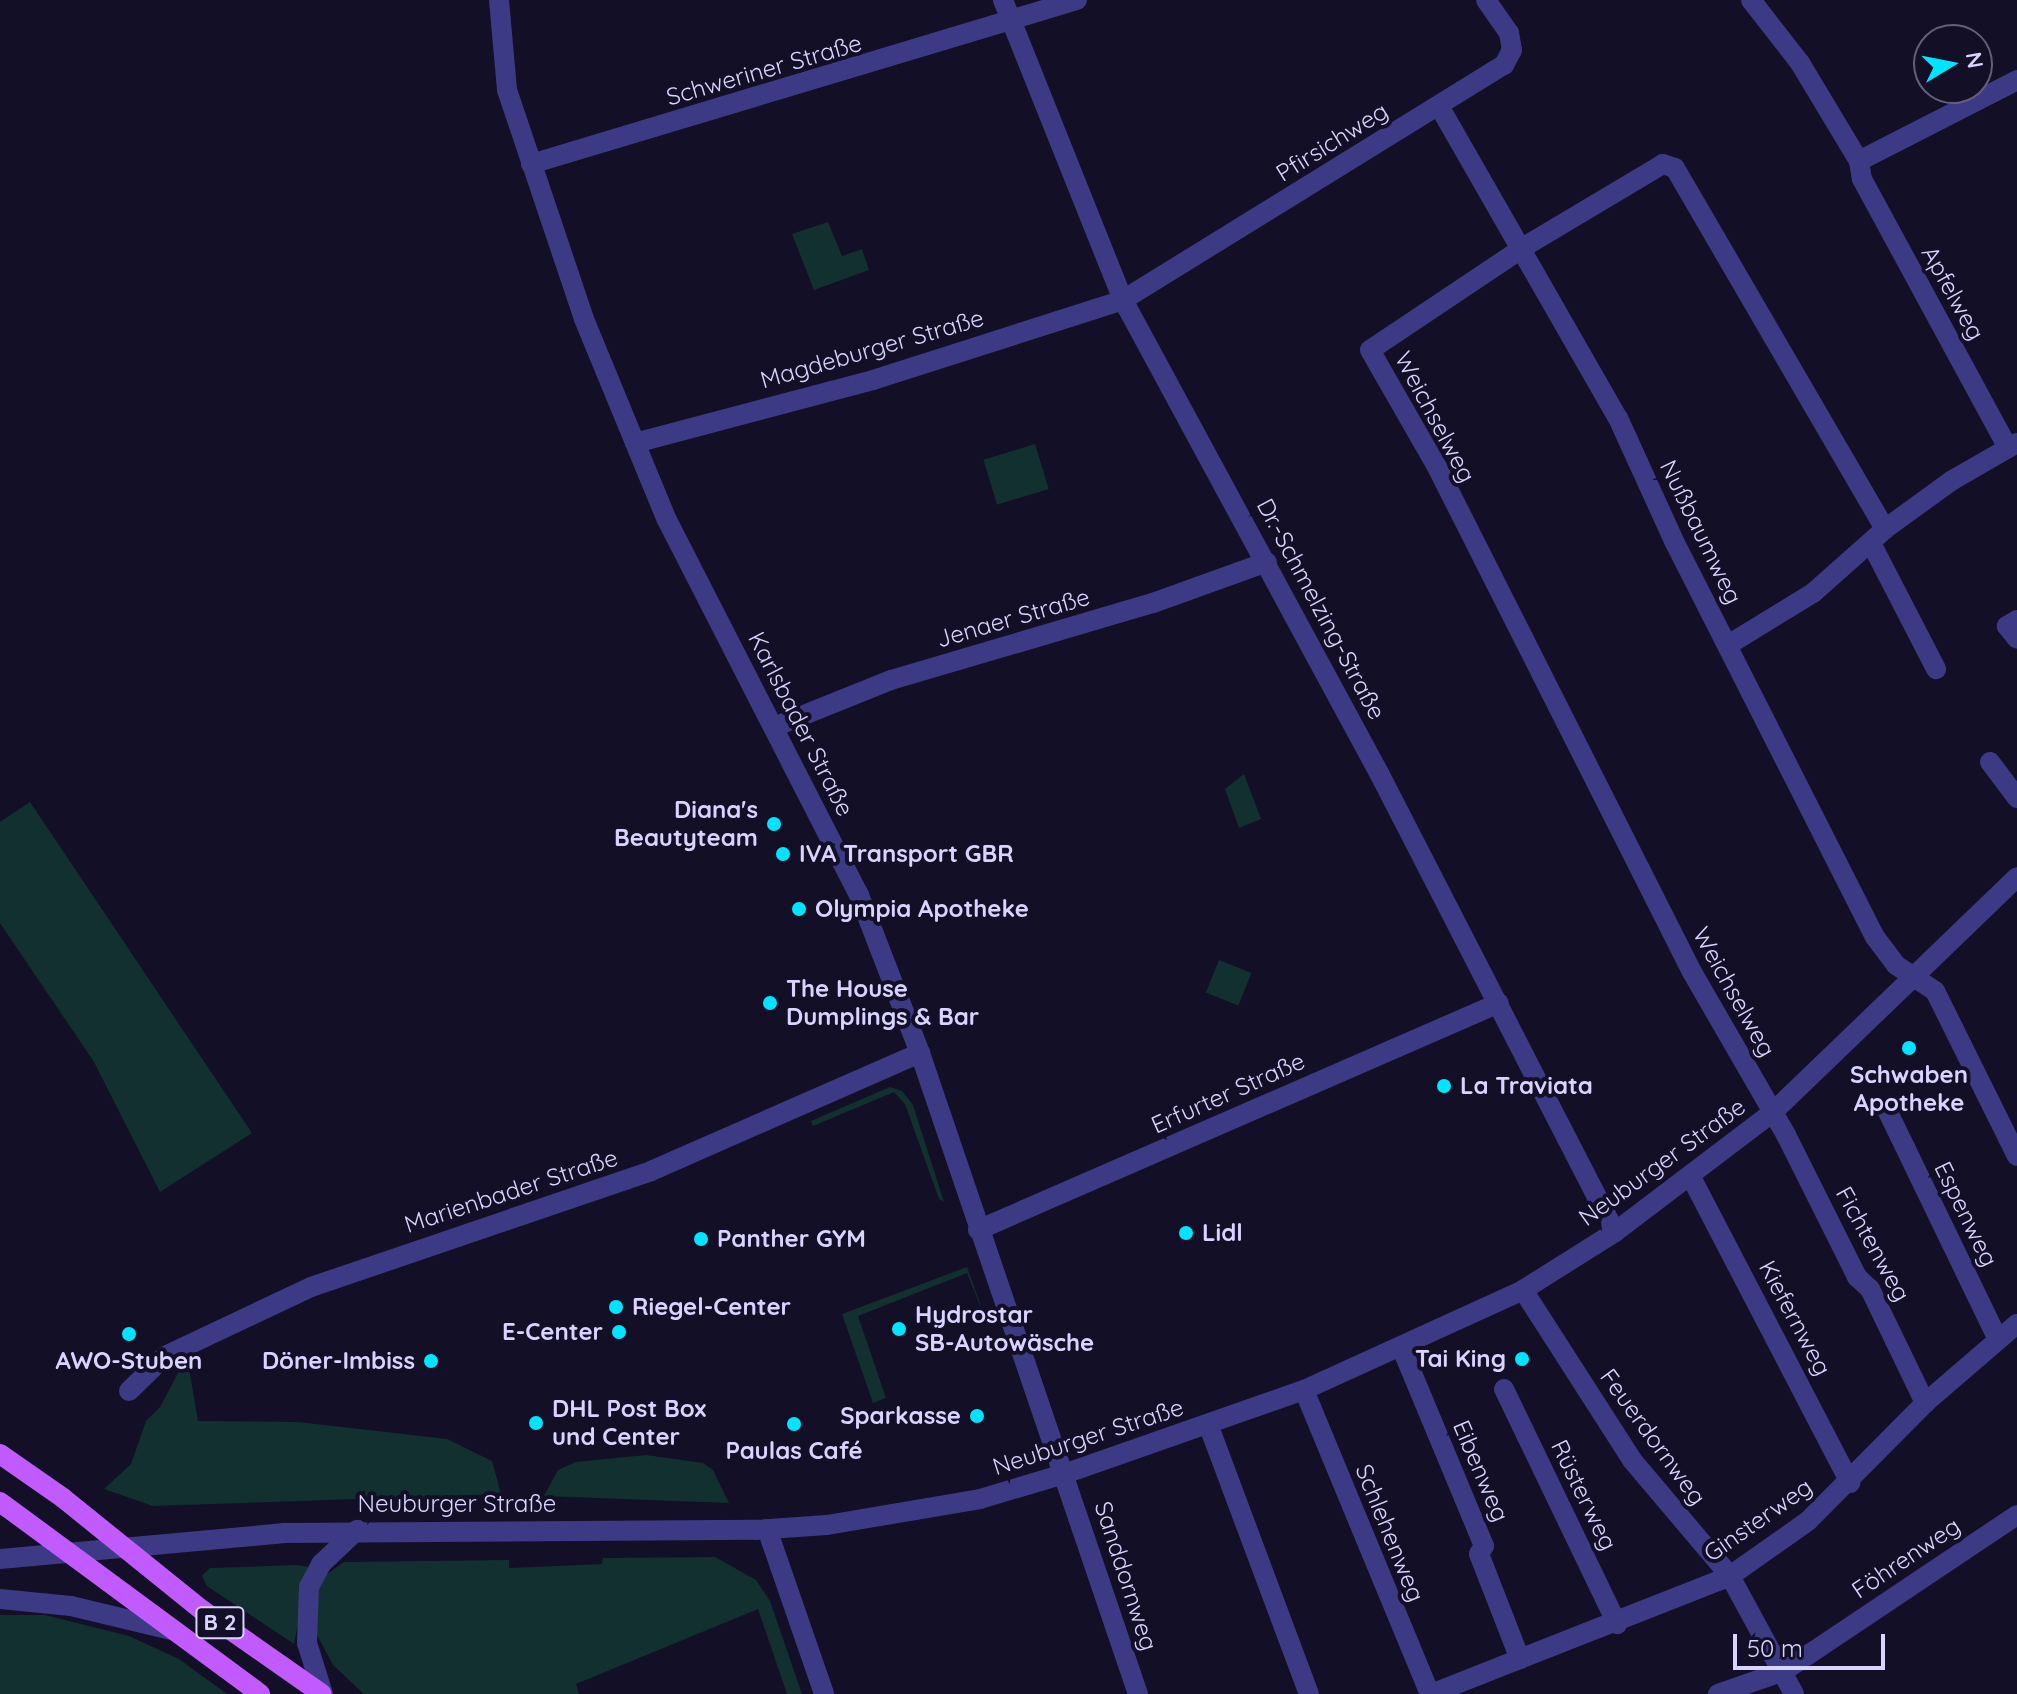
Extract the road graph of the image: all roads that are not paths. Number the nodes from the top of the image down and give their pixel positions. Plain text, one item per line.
1 (499, 0) edge
2 (1003, 0) edge
3 (1077, 0) edge
4 (1486, 0) edge
5 (1751, 0) edge
6 (1012, 24) junction
7 (2017, 80) edge
8 (1439, 106) junction
9 (1859, 161) junction
10 (531, 164) junction
11 (1524, 247) junction
12 (1123, 300) junction
13 (635, 443) junction
14 (2013, 445) edge
15 (1878, 536) junction
16 (1267, 562) junction
17 (2017, 620) edge
18 (2017, 639) edge
19 (1728, 645) junction
20 (1936, 669) dead end
21 (774, 727) junction
22 (1990, 762) dead end
23 (2017, 798) edge
24 (2017, 877) edge
25 (1916, 977) junction
26 (1499, 1003) junction
27 (920, 1053) junction
28 (1888, 1112) dead end
29 (1772, 1113) junction
30 (2017, 1156) edge
31 (1691, 1177) junction
32 (978, 1230) junction
33 (1615, 1232) junction
34 (1523, 1290) junction
35 (2017, 1324) edge
36 (1997, 1337) junction
37 (1402, 1349) junction
38 (1504, 1389) dead end
39 (1304, 1390) junction
40 (129, 1391) dead end
41 (1925, 1403) junction
42 (1208, 1424) junction
43 (0, 1454) edge
44 (1064, 1474) junction
45 (1850, 1483) junction
46 (0, 1502) edge
47 (2017, 1515) edge
48 (767, 1529) junction
49 (357, 1530) junction
50 (120, 1547) junction
51 (64, 1552) junction
52 (0, 1559) edge
53 (1730, 1576) junction
54 (0, 1599) edge
55 (1617, 1624) junction
56 (171, 1630) junction
57 (1520, 1659) junction
58 (1784, 1671) junction
59 (260, 1694) edge
60 (322, 1694) edge
61 (824, 1694) edge
62 (1138, 1694) edge
63 (1309, 1694) edge
64 (1430, 1694) edge
65 (1718, 1694) edge
66 (1794, 1694) edge

1 - 10 street, Karlsbader Straße
2 - 6 street, Dr.-Schmelzing-Straße
3 - 6 street, Schweriner Straße
4 - 8 street, Pfirsichweg
5 - 9 street, Apfelweg
6 - 10 street, Schweriner Straße
6 - 12 street, Dr.-Schmelzing-Straße
7 - 9 street
8 - 11 street, Nußbaumweg
8 - 12 street, Pfirsichweg
9 - 14 street, Apfelweg
10 - 13 street, Karlsbader Straße
11 - 15 street, Weichselweg
11 - 19 street, Nußbaumweg
11 - 29 street, Weichselweg
12 - 13 street, Magdeburger Straße
12 - 16 street, Dr.-Schmelzing-Straße
13 - 21 street, Karlsbader Straße
14 - 15 street
15 - 19 street
15 - 20 street, Weichselweg
16 - 21 street, Jenaer Straße
16 - 26 street, Dr.-Schmelzing-Straße
17 - 18 street
19 - 25 street, Nußbaumweg
21 - 27 street, Karlsbader Straße
22 - 23 street
24 - 25 street, Neuburger Straße
25 - 29 street, Neuburger Straße
25 - 30 street, Nußbaumweg
26 - 32 street, Erfurter Straße
26 - 33 street, Dr.-Schmelzing-Straße
27 - 32 street, Karlsbader Straße
27 - 40 street, Marienbader Straße
28 - 36 street, Espenweg
29 - 31 street, Neuburger Straße
29 - 41 street, Fichtenweg
31 - 33 street, Neuburger Straße
31 - 45 street, Kiefernweg
32 - 44 street, Karlsbader Straße
33 - 34 street, Neuburger Straße
34 - 37 street, Neuburger Straße
34 - 53 street, Feuerdornweg
35 - 36 street, Ginsterweg
36 - 41 street, Ginsterweg
37 - 39 street, Neuburger Straße
37 - 57 street, Eibenweg
38 - 55 street, Rüsterweg
39 - 42 street, Neuburger Straße
39 - 64 street, Schlehenweg
41 - 45 street, Ginsterweg
42 - 44 street, Neuburger Straße
42 - 63 street
43 - 50 main road, B 2
44 - 48 street, Neuburger Straße
44 - 62 street, Sanddornweg
45 - 53 street, Ginsterweg
46 - 51 main road, B 2
47 - 58 street, Föhrenweg
48 - 49 street, Neuburger Straße
48 - 61 street
49 - 50 street, Neuburger Straße
49 - 60 street
50 - 51 street, Neuburger Straße
50 - 60 main road, B 2
51 - 52 street, Neuburger Straße
51 - 56 main road, B 2
53 - 55 street, Ginsterweg
53 - 58 street, Feuerdornweg
54 - 56 street
55 - 57 street, Ginsterweg
56 - 59 main road, B 2
57 - 64 street, Ginsterweg
58 - 65 street, Föhrenweg
58 - 66 street, Feuerdornweg

